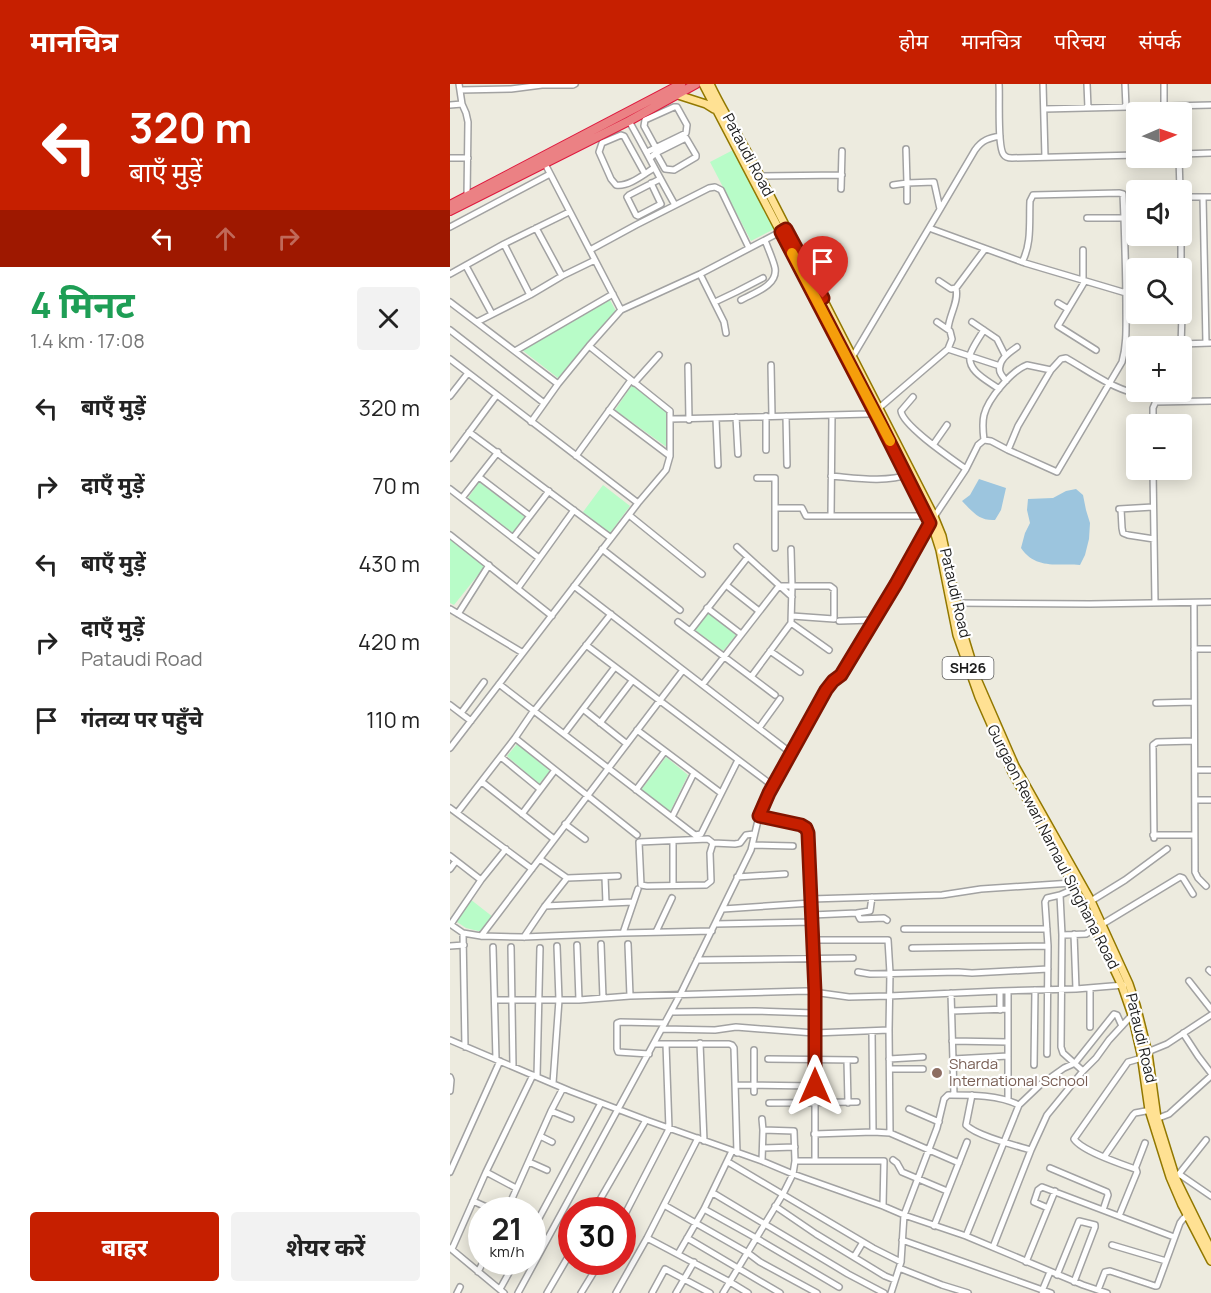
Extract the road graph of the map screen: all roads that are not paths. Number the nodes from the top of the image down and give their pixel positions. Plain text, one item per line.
1 (575, 84) edge
2 (681, 84) edge
3 (696, 84) edge
4 (704, 84) edge
5 (710, 84) edge
6 (719, 84) edge
7 (999, 84) edge
8 (1043, 84) edge
9 (1087, 84) edge
10 (1125, 84) edge
11 (1164, 84) edge
12 (459, 87) edge
13 (714, 92) junction
14 (678, 95) junction
15 (1164, 102) edge
16 (462, 104) junction
17 (450, 105) edge
18 (1192, 105) edge
19 (1211, 105) edge
20 (1126, 107) joint
21 (1088, 108) junction
22 (1044, 109) junction
23 (716, 110) junction
24 (629, 121) junction
25 (1000, 136) junction
26 (906, 149) dead end
27 (656, 150) junction
28 (842, 151) dead end
29 (1211, 153) edge
30 (1192, 154) edge
31 (648, 155) junction
32 (1126, 155) edge
33 (1045, 157) junction
34 (450, 158) edge
35 (468, 158) junction
36 (542, 160) junction
37 (654, 168) junction
38 (550, 174) junction
39 (645, 174) junction
40 (842, 175) junction
41 (760, 176) junction
42 (660, 179) junction
43 (651, 183) junction
44 (908, 183) junction
45 (893, 185) dead end
46 (842, 189) dead end
47 (466, 197) junction
48 (1192, 197) edge
49 (1203, 197) junction
50 (1211, 197) edge
51 (908, 201) dead end
52 (450, 205) edge
53 (675, 205) junction
54 (940, 209) junction
55 (450, 211) edge
56 (569, 212) junction
57 (1087, 218) dead end
58 (1124, 218) junction
59 (450, 227) edge
60 (536, 228) junction
61 (929, 228) junction
62 (783, 230) junction
63 (765, 240) junction
64 (504, 244) junction
65 (749, 248) junction
66 (985, 249) junction
67 (590, 250) junction
68 (1083, 250) dead end
69 (595, 260) junction
70 (1022, 262) junction
71 (466, 266) junction
72 (450, 274) edge
73 (700, 274) junction
74 (562, 276) junction
75 (763, 278) dead end
76 (939, 281) dead end
77 (1084, 281) junction
78 (956, 288) junction
79 (1126, 293) joint
80 (613, 294) junction
81 (530, 295) junction
82 (741, 300) dead end
83 (450, 302) edge
84 (715, 302) junction
85 (1058, 303) dead end
86 (1068, 309) junction
87 (621, 310) junction
88 (492, 314) junction
89 (477, 322) junction
90 (938, 322) dead end
91 (972, 322) dead end
92 (1126, 324) edge
93 (948, 329) junction
94 (450, 330) edge
95 (984, 330) junction
96 (726, 333) dead end
97 (1208, 343) edge
98 (1192, 344) edge
99 (589, 346) junction
100 (1017, 347) dead end
101 (948, 349) junction
102 (1096, 350) dead end
103 (515, 351) junction
104 (659, 355) dead end
105 (1005, 355) junction
106 (970, 356) junction
107 (850, 358) junction
108 (450, 359) edge
109 (771, 365) dead end
110 (688, 366) dead end
111 (1000, 366) junction
112 (1051, 370) junction
113 (468, 373) junction
114 (1006, 381) junction
115 (633, 382) junction
116 (1109, 383) junction
117 (558, 384) junction
118 (999, 389) junction
119 (1126, 390) edge
120 (450, 396) edge
121 (496, 396) junction
122 (913, 398) dead end
123 (1192, 401) edge
124 (1211, 401) edge
125 (1155, 402) edge
126 (544, 403) junction
127 (877, 409) junction
128 (609, 410) junction
129 (1154, 414) edge
130 (832, 415) junction
131 (769, 416) junction
132 (786, 416) junction
133 (736, 417) junction
134 (670, 419) junction
135 (716, 419) junction
136 (688, 420) junction
137 (531, 422) junction
138 (947, 425) dead end
139 (469, 432) junction
140 (984, 440) junction
141 (933, 445) junction
142 (766, 450) dead end
143 (1008, 450) junction
144 (498, 452) junction
145 (738, 454) dead end
146 (576, 456) junction
147 (670, 456) junction
148 (450, 458) edge
149 (718, 465) dead end
150 (787, 465) dead end
151 (966, 469) junction
152 (910, 474) junction
153 (831, 476) junction
154 (478, 477) junction
155 (757, 478) dead end
156 (1153, 480) edge
157 (450, 489) edge
158 (549, 491) junction
159 (462, 498) junction
160 (638, 503) junction
161 (1153, 507) junction
162 (776, 508) junction
163 (574, 510) junction
164 (629, 515) junction
165 (530, 516) junction
166 (831, 516) junction
167 (931, 519) junction
168 (450, 535) edge
169 (513, 538) junction
170 (611, 538) junction
171 (1154, 539) junction
172 (737, 547) dead end
173 (775, 548) dead end
174 (602, 549) junction
175 (791, 549) dead end
176 (539, 558) junction
177 (747, 558) junction
178 (489, 565) junction
179 (702, 574) dead end
180 (726, 585) junction
181 (574, 586) junction
182 (779, 586) junction
183 (792, 586) junction
184 (519, 588) junction
185 (792, 597) junction
186 (954, 603) junction
187 (1155, 603) junction
188 (1194, 603) junction
189 (1211, 603) edge
190 (707, 608) junction
191 (450, 609) edge
192 (680, 610) dead end
193 (759, 611) junction
194 (458, 614) junction
195 (611, 614) junction
196 (552, 616) junction
197 (791, 619) junction
198 (874, 620) junction
199 (839, 621) dead end
200 (678, 622) dead end
201 (690, 631) junction
202 (741, 634) junction
203 (586, 645) junction
204 (1194, 649) junction
205 (1211, 649) edge
206 (829, 650) dead end
207 (770, 651) junction
208 (523, 653) junction
209 (724, 657) junction
210 (615, 667) junction
211 (683, 670) junction
212 (800, 672) dead end
213 (751, 677) junction
214 (632, 681) junction
215 (484, 682) dead end
216 (499, 684) junction
217 (703, 684) junction
218 (659, 701) junction
219 (1194, 702) junction
220 (1156, 703) dead end
221 (450, 705) edge
222 (583, 709) junction
223 (533, 712) junction
224 (461, 713) junction
225 (471, 721) junction
226 (600, 723) junction
227 (759, 728) junction
228 (637, 730) junction
229 (564, 734) junction
230 (515, 738) junction
231 (1194, 741) junction
232 (627, 744) junction
233 (450, 748) edge
234 (665, 751) junction
235 (791, 753) junction
236 (501, 757) junction
237 (738, 760) junction
238 (608, 769) junction
239 (555, 770) junction
240 (1194, 770) junction
241 (1211, 770) edge
242 (694, 773) junction
243 (482, 782) junction
244 (773, 786) junction
245 (540, 789) junction
246 (1025, 789) junction
247 (636, 790) junction
248 (721, 794) junction
249 (587, 796) junction
250 (1195, 800) junction
251 (1211, 800) edge
252 (450, 808) edge
253 (457, 813) junction
254 (522, 814) junction
255 (759, 816) junction
256 (672, 817) junction
257 (565, 824) junction
258 (754, 834) junction
259 (637, 836) dead end
260 (1194, 836) junction
261 (585, 838) dead end
262 (554, 839) junction
263 (673, 841) junction
264 (713, 843) junction
265 (753, 845) junction
266 (794, 846) dead end
267 (506, 849) junction
268 (1167, 849) dead end
269 (450, 856) edge
270 (540, 860) junction
271 (456, 861) junction
272 (450, 869) edge
273 (532, 869) junction
274 (785, 874) dead end
275 (618, 876) dead end
276 (605, 877) junction
277 (737, 877) junction
278 (567, 878) junction
279 (481, 880) junction
280 (673, 885) junction
281 (1074, 886) junction
282 (1206, 886) dead end
283 (638, 889) dead end
284 (1193, 894) dead end
285 (1060, 895) junction
286 (872, 897) junction
287 (672, 898) dead end
288 (811, 901) junction
289 (1091, 901) junction
290 (633, 902) junction
291 (606, 903) junction
292 (545, 906) junction
293 (723, 909) junction
294 (857, 913) junction
295 (812, 915) junction
296 (887, 920) dead end
297 (812, 922) junction
298 (450, 924) edge
299 (715, 924) junction
300 (1099, 927) junction
301 (904, 929) dead end
302 (1047, 930) junction
303 (712, 931) junction
304 (656, 932) junction
305 (463, 933) junction
306 (623, 933) junction
307 (1074, 934) junction
308 (1062, 935) junction
309 (481, 936) junction
310 (524, 937) junction
311 (813, 940) junction
312 (601, 944) dead end
313 (628, 944) dead end
314 (464, 945) junction
315 (577, 945) dead end
316 (450, 946) edge
317 (557, 946) dead end
318 (1048, 946) junction
319 (493, 947) dead end
320 (511, 947) dead end
321 (540, 948) dead end
322 (912, 948) dead end
323 (853, 958) dead end
324 (813, 959) junction
325 (697, 960) junction
326 (1048, 969) junction
327 (858, 972) dead end
328 (890, 973) junction
329 (1189, 981) dead end
330 (1126, 985) junction
331 (1062, 989) junction
332 (1076, 989) junction
333 (1090, 989) junction
334 (1035, 990) junction
335 (1048, 990) junction
336 (1000, 991) junction
337 (1008, 991) junction
338 (815, 992) junction
339 (951, 993) junction
340 (680, 995) junction
341 (630, 996) junction
342 (889, 996) junction
343 (603, 998) junction
344 (513, 999) junction
345 (495, 1000) junction
346 (559, 1000) junction
347 (579, 1000) junction
348 (540, 1001) junction
349 (1211, 1008) edge
350 (1008, 1009) junction
351 (1000, 1010) junction
352 (952, 1011) junction
353 (671, 1012) junction
354 (814, 1013) junction
355 (1132, 1015) junction
356 (1210, 1018) edge
357 (663, 1026) junction
358 (1122, 1026) junction
359 (1090, 1027) dead end
360 (889, 1030) junction
361 (872, 1031) junction
362 (814, 1033) junction
363 (1184, 1033) junction
364 (450, 1040) edge
365 (952, 1041) junction
366 (1008, 1042) junction
367 (700, 1043) junction
368 (654, 1044) junction
369 (666, 1044) junction
370 (465, 1047) junction
371 (754, 1050) dead end
372 (650, 1054) junction
373 (1047, 1054) dead end
374 (1144, 1055) junction
375 (1008, 1056) junction
376 (922, 1057) dead end
377 (768, 1059) dead end
378 (889, 1059) junction
379 (953, 1059) junction
380 (498, 1060) junction
381 (815, 1060) junction
382 (847, 1060) junction
383 (855, 1060) dead end
384 (1075, 1063) junction
385 (1034, 1065) dead end
386 (513, 1066) junction
387 (890, 1069) junction
388 (923, 1069) dead end
389 (1083, 1071) junction
390 (535, 1076) junction
391 (450, 1077) edge
392 (1211, 1077) edge
393 (553, 1083) junction
394 (735, 1084) junction
395 (754, 1085) junction
396 (815, 1086) junction
397 (563, 1088) junction
398 (450, 1091) edge
399 (754, 1092) dead end
400 (954, 1095) junction
401 (972, 1095) junction
402 (1008, 1100) junction
403 (815, 1102) junction
404 (857, 1102) dead end
405 (602, 1103) junction
406 (769, 1103) dead end
407 (848, 1103) junction
408 (1019, 1105) junction
409 (619, 1109) junction
410 (909, 1109) dead end
411 (1152, 1110) junction
412 (551, 1111) junction
413 (571, 1119) dead end
414 (762, 1119) dead end
415 (1155, 1119) junction
416 (645, 1120) junction
417 (939, 1122) junction
418 (669, 1129) junction
419 (763, 1130) junction
420 (873, 1132) junction
421 (890, 1133) junction
422 (814, 1134) junction
423 (540, 1136) junction
424 (701, 1139) junction
425 (1206, 1140) dead end
426 (552, 1142) dead end
427 (967, 1142) dead end
428 (1005, 1142) junction
429 (1145, 1143) dead end
430 (763, 1148) junction
431 (795, 1148) junction
432 (1031, 1150) junction
433 (928, 1151) junction
434 (735, 1152) junction
435 (1104, 1157) junction
436 (815, 1160) junction
437 (893, 1160) dead end
438 (762, 1161) junction
439 (795, 1161) junction
440 (529, 1162) junction
441 (728, 1162) junction
442 (959, 1163) junction
443 (1050, 1168) dead end
444 (1136, 1169) junction
445 (547, 1170) dead end
446 (450, 1172) edge
447 (486, 1172) junction
448 (793, 1174) junction
449 (918, 1178) junction
450 (1176, 1178) junction
451 (516, 1188) junction
452 (947, 1191) junction
453 (1055, 1191) junction
454 (713, 1193) junction
455 (783, 1194) junction
456 (1211, 1196) edge
457 (475, 1197) edge
458 (512, 1197) edge
459 (601, 1197) edge
460 (634, 1197) edge
461 (546, 1205) edge
462 (664, 1205) junction
463 (775, 1206) junction
464 (883, 1206) junction
465 (1048, 1208) junction
466 (704, 1209) junction
467 (1103, 1210) junction
468 (468, 1212) edge
469 (1190, 1214) junction
470 (904, 1215) junction
471 (1119, 1216) junction
472 (696, 1223) junction
473 (765, 1223) junction
474 (934, 1226) junction
475 (966, 1236) junction
476 (1174, 1237) junction
477 (647, 1238) junction
478 (687, 1238) junction
479 (756, 1238) junction
480 (902, 1240) junction
481 (863, 1242) junction
482 (1112, 1245) dead end
483 (993, 1247) junction
484 (451, 1249) edge
485 (1211, 1250) edge
486 (748, 1253) junction
487 (678, 1254) junction
488 (854, 1257) junction
489 (1166, 1261) junction
490 (1211, 1261) edge
491 (694, 1262) junction
492 (1026, 1262) junction
493 (468, 1263) edge
494 (900, 1265) junction
495 (738, 1268) junction
496 (1050, 1272) junction
497 (558, 1274) edge
498 (482, 1275) edge
499 (509, 1275) edge
500 (592, 1275) edge
501 (1057, 1275) junction
502 (684, 1279) junction
503 (895, 1280) junction
504 (730, 1281) junction
505 (1074, 1282) junction
506 (839, 1287) dead end
507 (1098, 1290) junction
508 (502, 1291) edge
509 (1042, 1291) edge
510 (518, 1293) edge
511 (547, 1293) edge
512 (581, 1293) edge
513 (616, 1293) edge
514 (652, 1293) edge
515 (676, 1293) edge
516 (710, 1293) edge
517 (723, 1293) edge
518 (748, 1293) edge
519 (780, 1293) edge
520 (817, 1293) edge
521 (884, 1293) edge
522 (891, 1293) edge
523 (968, 1293) edge
524 (1051, 1293) edge
525 (1107, 1293) edge

1 - 12 street
2 - 36 highway
3 - 14 highway
4 - 23 main road, Gurgaon Rewari Narnaul Singhana Road / SH26
5 - 13 main road, Pataudi Road / SH26
6 - 13 main road
7 - 25 street
8 - 22 street
9 - 21 street
10 - 20 street
11 - 15 street
12 - 16 street
13 - 41 main road, Pataudi Road / SH26
14 - 23 main road
14 - 24 highway
16 - 17 street
16 - 35 street
18 - 19 street
20 - 21 street
21 - 22 street
22 - 33 street
23 - 62 main road, Gurgaon Rewari Narnaul Singhana Road / SH26
24 - 31 street
24 - 36 highway
25 - 33 street
25 - 54 street
26 - 44 street
27 - 27 street
27 - 27 street
27 - 31 street
28 - 40 street
29 - 30 street
31 - 37 street
32 - 33 street
34 - 35 street
35 - 47 street
36 - 38 street
36 - 47 highway
36 - 55 highway
37 - 39 street
37 - 42 street
38 - 56 street
38 - 59 street
39 - 39 street
40 - 41 street
40 - 46 street
41 - 62 main road, Pataudi Road / SH26
42 - 43 street
42 - 53 street
43 - 43 street
44 - 45 street
44 - 51 street
44 - 54 street
47 - 52 highway
48 - 49 street
49 - 50 street
49 - 97 street
53 - 65 street
53 - 67 street
54 - 61 street
56 - 60 street
56 - 67 street
57 - 58 street
58 - 70 street
58 - 79 street
60 - 64 street
60 - 74 street
61 - 66 street
61 - 107 street
62 - 63 street
62 - 107 main road, Gurgaon Rewari Narnaul Singhana Road / SH26
63 - 65 street
63 - 82 street
64 - 71 street
64 - 81 street
65 - 73 street
66 - 70 street
66 - 78 street
67 - 69 street
68 - 77 street
69 - 74 street
69 - 80 street
70 - 77 street
71 - 72 street
71 - 88 street
73 - 84 street
73 - 87 street
74 - 81 street
75 - 84 street
76 - 78 street
77 - 79 street
77 - 86 street
78 - 93 street
80 - 87 street
80 - 103 street
81 - 88 street
83 - 89 street
84 - 96 street
85 - 86 street
86 - 102 street
87 - 99 street
88 - 89 street
89 - 103 street
90 - 93 street
91 - 95 street
92 - 116 street
93 - 101 street
94 - 126 street
95 - 105 street
95 - 106 street
97 - 98 street
99 - 115 street
99 - 117 street
100 - 105 street
101 - 106 street
101 - 127 street
103 - 117 street
104 - 115 street
105 - 111 street
106 - 111 street
106 - 118 street
107 - 127 main road, Gurgaon Rewari Narnaul Singhana Road / SH26
108 - 113 street
109 - 131 street
110 - 136 street
111 - 114 street
112 - 114 street
112 - 116 street
112 - 143 street
113 - 120 street
113 - 121 street
114 - 118 street
115 - 128 street
115 - 134 street
116 - 119 street
116 - 143 street
117 - 126 street
118 - 140 street
121 - 137 street
121 - 139 street
122 - 141 street
123 - 124 street
125 - 129 street
126 - 137 street
127 - 130 street
127 - 152 main road, Gurgaon Rewari Narnaul Singhana Road / SH26
128 - 146 street
128 - 147 street
130 - 132 street
130 - 153 street
131 - 132 street
131 - 133 street
131 - 142 street
132 - 150 street
133 - 135 street
133 - 145 street
134 - 136 street
134 - 147 street
135 - 136 street
135 - 149 street
137 - 146 street
138 - 141 street
139 - 144 street
139 - 148 street
140 - 143 street
140 - 151 street
141 - 151 street
144 - 154 street
144 - 158 street
146 - 160 street
147 - 160 street
151 - 167 street
152 - 153 street
152 - 167 main road, Gurgaon Rewari Narnaul Singhana Road / SH26
153 - 166 street
154 - 159 street
154 - 165 street
155 - 162 street
156 - 161 street
157 - 159 street
158 - 163 street
158 - 165 street
159 - 169 street
160 - 164 street
161 - 171 street
161 - 171 street
162 - 166 street
162 - 173 street
163 - 170 street
163 - 176 street
164 - 170 street
164 - 179 street
165 - 169 street
166 - 167 street
167 - 186 main road, Gurgaon Rewari Narnaul Singhana Road / SH26
167 - 198 street
168 - 178 street
169 - 176 street
170 - 174 street
171 - 187 street
172 - 177 street
174 - 181 street
174 - 192 street
175 - 183 street
176 - 184 street
177 - 180 street
177 - 182 street
178 - 184 street
178 - 194 street
180 - 190 street
180 - 193 street
181 - 195 street
181 - 196 street
182 - 183 street
182 - 185 street
182 - 193 street
183 - 185 street
183 - 197 street
184 - 196 street
185 - 197 street
186 - 187 street
186 - 246 main road, Gurgaon Rewari Narnaul Singhana Road / SH26
187 - 188 street
188 - 189 street
188 - 204 street
190 - 201 street
190 - 202 street
191 - 194 street
193 - 202 street
194 - 208 street
195 - 203 street
195 - 211 street
196 - 208 street
197 - 206 street
197 - 207 street
198 - 199 street
198 - 235 street
200 - 201 street
201 - 209 street
202 - 209 street
203 - 210 street
203 - 223 street
204 - 205 street
204 - 219 street
207 - 212 street
207 - 213 street
208 - 216 street
209 - 213 street
209 - 217 street
210 - 214 street
210 - 222 street
211 - 217 street
211 - 218 street
213 - 227 street
214 - 218 street
214 - 226 street
215 - 224 street
216 - 223 street
216 - 225 street
217 - 227 street
218 - 228 street
218 - 237 street
219 - 220 street
219 - 231 street
221 - 224 street
222 - 226 street
222 - 229 street
223 - 229 street
223 - 230 street
224 - 225 street
225 - 233 street
226 - 232 street
227 - 235 street
228 - 232 street
228 - 234 street
229 - 238 street
230 - 236 street
230 - 239 street
231 - 240 street
231 - 260 street
232 - 238 street
234 - 242 street
234 - 247 street
235 - 244 street
236 - 243 street
236 - 245 street
237 - 244 street
237 - 248 street
238 - 247 street
238 - 249 street
239 - 245 street
239 - 249 street
240 - 241 street
240 - 250 street
242 - 248 street
242 - 256 street
243 - 253 street
243 - 254 street
244 - 255 street
245 - 254 street
246 - 281 main road, Gurgaon Rewari Narnaul Singhana Road / SH26
246 - 289 main road, SH26
247 - 256 street
248 - 256 street
249 - 257 street
249 - 259 street
250 - 251 street
250 - 260 street
252 - 253 street
253 - 267 street
254 - 262 street
255 - 258 street
255 - 288 street
257 - 261 street
257 - 262 street
258 - 264 street
258 - 265 street
260 - 282 street
262 - 270 street
263 - 264 street
263 - 280 street
263 - 280 street
264 - 280 street
265 - 266 street
265 - 277 street
267 - 273 street
267 - 279 street
268 - 289 street
269 - 271 street
270 - 273 street
270 - 278 street
271 - 272 street
271 - 279 street
273 - 309 street
274 - 277 street
275 - 276 street
276 - 278 street
276 - 291 street
277 - 293 street
278 - 292 street
279 - 298 street
281 - 285 street
281 - 286 street
281 - 300 main road, Gurgaon Rewari Narnaul Singhana Road / SH26
283 - 290 street
284 - 300 street
285 - 302 street
285 - 308 street
286 - 288 street
286 - 294 street
287 - 304 street
288 - 293 street
288 - 295 street
289 - 300 main road, SH26
290 - 291 street
290 - 306 street
291 - 292 street
292 - 310 street
293 - 299 street
294 - 295 street
294 - 296 street
295 - 297 street
297 - 299 street
297 - 311 street
298 - 305 street
299 - 303 street
300 - 307 street
300 - 330 main road, Gurgaon Rewari Narnaul Singhana Road / SH26
301 - 302 street
302 - 318 street
303 - 304 street
303 - 325 street
304 - 306 street
305 - 309 street
305 - 314 street
306 - 310 street
307 - 308 street
307 - 332 street
308 - 331 street
309 - 310 street
311 - 324 street
311 - 328 street
312 - 343 street
313 - 341 street
314 - 316 street
314 - 370 street
315 - 347 street
317 - 346 street
318 - 322 street
318 - 326 street
319 - 345 street
320 - 344 street
321 - 348 street
323 - 324 street
324 - 325 street
324 - 338 street
325 - 340 street
326 - 328 street
326 - 335 street
327 - 328 street
328 - 342 street
329 - 349 street
330 - 333 street
330 - 355 main road, Gurgaon Rewari Narnaul Singhana Road / SH26
330 - 374 main road, Pataudi Road / SH26
331 - 332 street
331 - 335 street
331 - 384 street
332 - 333 street
333 - 359 street
334 - 335 street
334 - 337 street
334 - 385 street
335 - 373 street
336 - 337 street
336 - 339 street
336 - 351 street
337 - 350 street
338 - 340 street
338 - 342 street
338 - 354 street
339 - 342 street
339 - 352 street
340 - 341 street
340 - 353 street
341 - 343 street
342 - 360 street
343 - 347 street
344 - 345 street
344 - 348 street
344 - 386 street
345 - 380 street
346 - 347 street
346 - 348 street
346 - 393 street
348 - 390 street
350 - 351 street
350 - 366 street
351 - 352 street
352 - 365 street
353 - 354 street
353 - 357 street
354 - 362 street
355 - 358 street
355 - 374 main road, Gurgaon Rewari Narnaul Singhana Road / SH26
356 - 363 street
357 - 362 street
357 - 368 street
357 - 372 street
358 - 384 street
358 - 389 street
360 - 361 street
360 - 378 street
361 - 362 street
361 - 420 street
362 - 381 street
363 - 374 street
363 - 392 street
364 - 370 street
365 - 366 street
365 - 379 street
366 - 375 street
367 - 369 street
367 - 394 street
367 - 424 street
368 - 369 street
368 - 372 street
369 - 418 street
370 - 380 street
371 - 395 street
372 - 409 street
374 - 411 main road, Gurgaon Rewari Narnaul Singhana Road / SH26
374 - 435 street
375 - 379 street
375 - 402 street
376 - 378 street
377 - 381 street
378 - 387 street
379 - 400 street
380 - 386 street
380 - 446 street
381 - 382 street
381 - 396 street
382 - 383 street
382 - 407 street
384 - 389 street
384 - 408 street
386 - 390 street
387 - 388 street
387 - 421 street
389 - 432 street
390 - 393 street
390 - 447 street
391 - 398 street
392 - 415 street
393 - 397 street
394 - 395 street
394 - 434 street
395 - 396 street
395 - 399 street
396 - 403 street
397 - 405 street
397 - 412 street
400 - 401 street
400 - 417 street
401 - 402 street
401 - 428 street
402 - 408 street
403 - 406 street
403 - 407 street
403 - 422 street
404 - 407 street
405 - 409 street
405 - 461 street
408 - 428 street
409 - 416 street
409 - 510 street
410 - 417 street
411 - 415 main road, Gurgaon Rewari Narnaul Singhana Road / SH26
411 - 435 street
412 - 413 street
412 - 423 street
414 - 419 street
415 - 450 main road, Gurgaon Rewari Narnaul Singhana Road / SH26
416 - 418 street
416 - 459 street
417 - 433 street
418 - 424 street
418 - 460 street
419 - 430 street
419 - 431 street
420 - 421 street
420 - 422 street
421 - 433 street
422 - 436 street
423 - 426 street
423 - 440 street
424 - 434 street
424 - 462 street
425 - 450 street
427 - 442 street
428 - 432 street
428 - 475 street
429 - 444 street
430 - 431 street
430 - 438 street
431 - 439 street
432 - 483 street
433 - 442 street
433 - 449 street
434 - 438 street
434 - 441 street
435 - 444 street
436 - 439 street
436 - 464 street
437 - 449 street
438 - 448 street
439 - 448 street
440 - 445 street
440 - 451 street
441 - 454 street
441 - 455 street
442 - 452 street
443 - 467 street
444 - 471 street
447 - 451 street
447 - 457 street
448 - 455 street
448 - 464 street
449 - 452 street
449 - 470 street
450 - 456 street
450 - 469 main road, Gurgaon Rewari Narnaul Singhana Road / SH26
451 - 458 street
452 - 474 street
453 - 465 street
453 - 465 street
453 - 467 street
454 - 466 street
454 - 473 street
455 - 463 street
455 - 481 street
462 - 472 street
462 - 477 street
463 - 473 street
463 - 488 street
464 - 470 street
465 - 492 street
466 - 472 street
466 - 479 street
467 - 471 street
468 - 484 street
469 - 476 street
469 - 485 main road, SH26
469 - 490 main road, Gurgaon Rewari Narnaul Singhana Road / SH26
470 - 474 street
470 - 480 street
471 - 476 street
472 - 478 street
472 - 486 street
473 - 479 street
473 - 521 street
474 - 475 street
475 - 483 street
476 - 489 street
477 - 487 street
477 - 513 street
478 - 487 street
478 - 495 street
479 - 486 street
479 - 506 street
480 - 494 street
480 - 509 street
481 - 488 street
481 - 494 street
482 - 489 street
483 - 492 street
484 - 493 street
486 - 495 street
486 - 520 street
487 - 491 street
488 - 503 street
489 - 507 street
491 - 502 street
491 - 504 street
492 - 496 street
494 - 503 street
494 - 523 street
495 - 504 street
495 - 519 street
496 - 501 street
496 - 509 street
497 - 511 street
498 - 508 street
499 - 508 street
500 - 512 street
501 - 505 street
501 - 505 street
502 - 514 street
502 - 515 street
502 - 516 street
503 - 522 street
504 - 517 street
504 - 518 street
505 - 507 street
507 - 525 street
509 - 524 street

